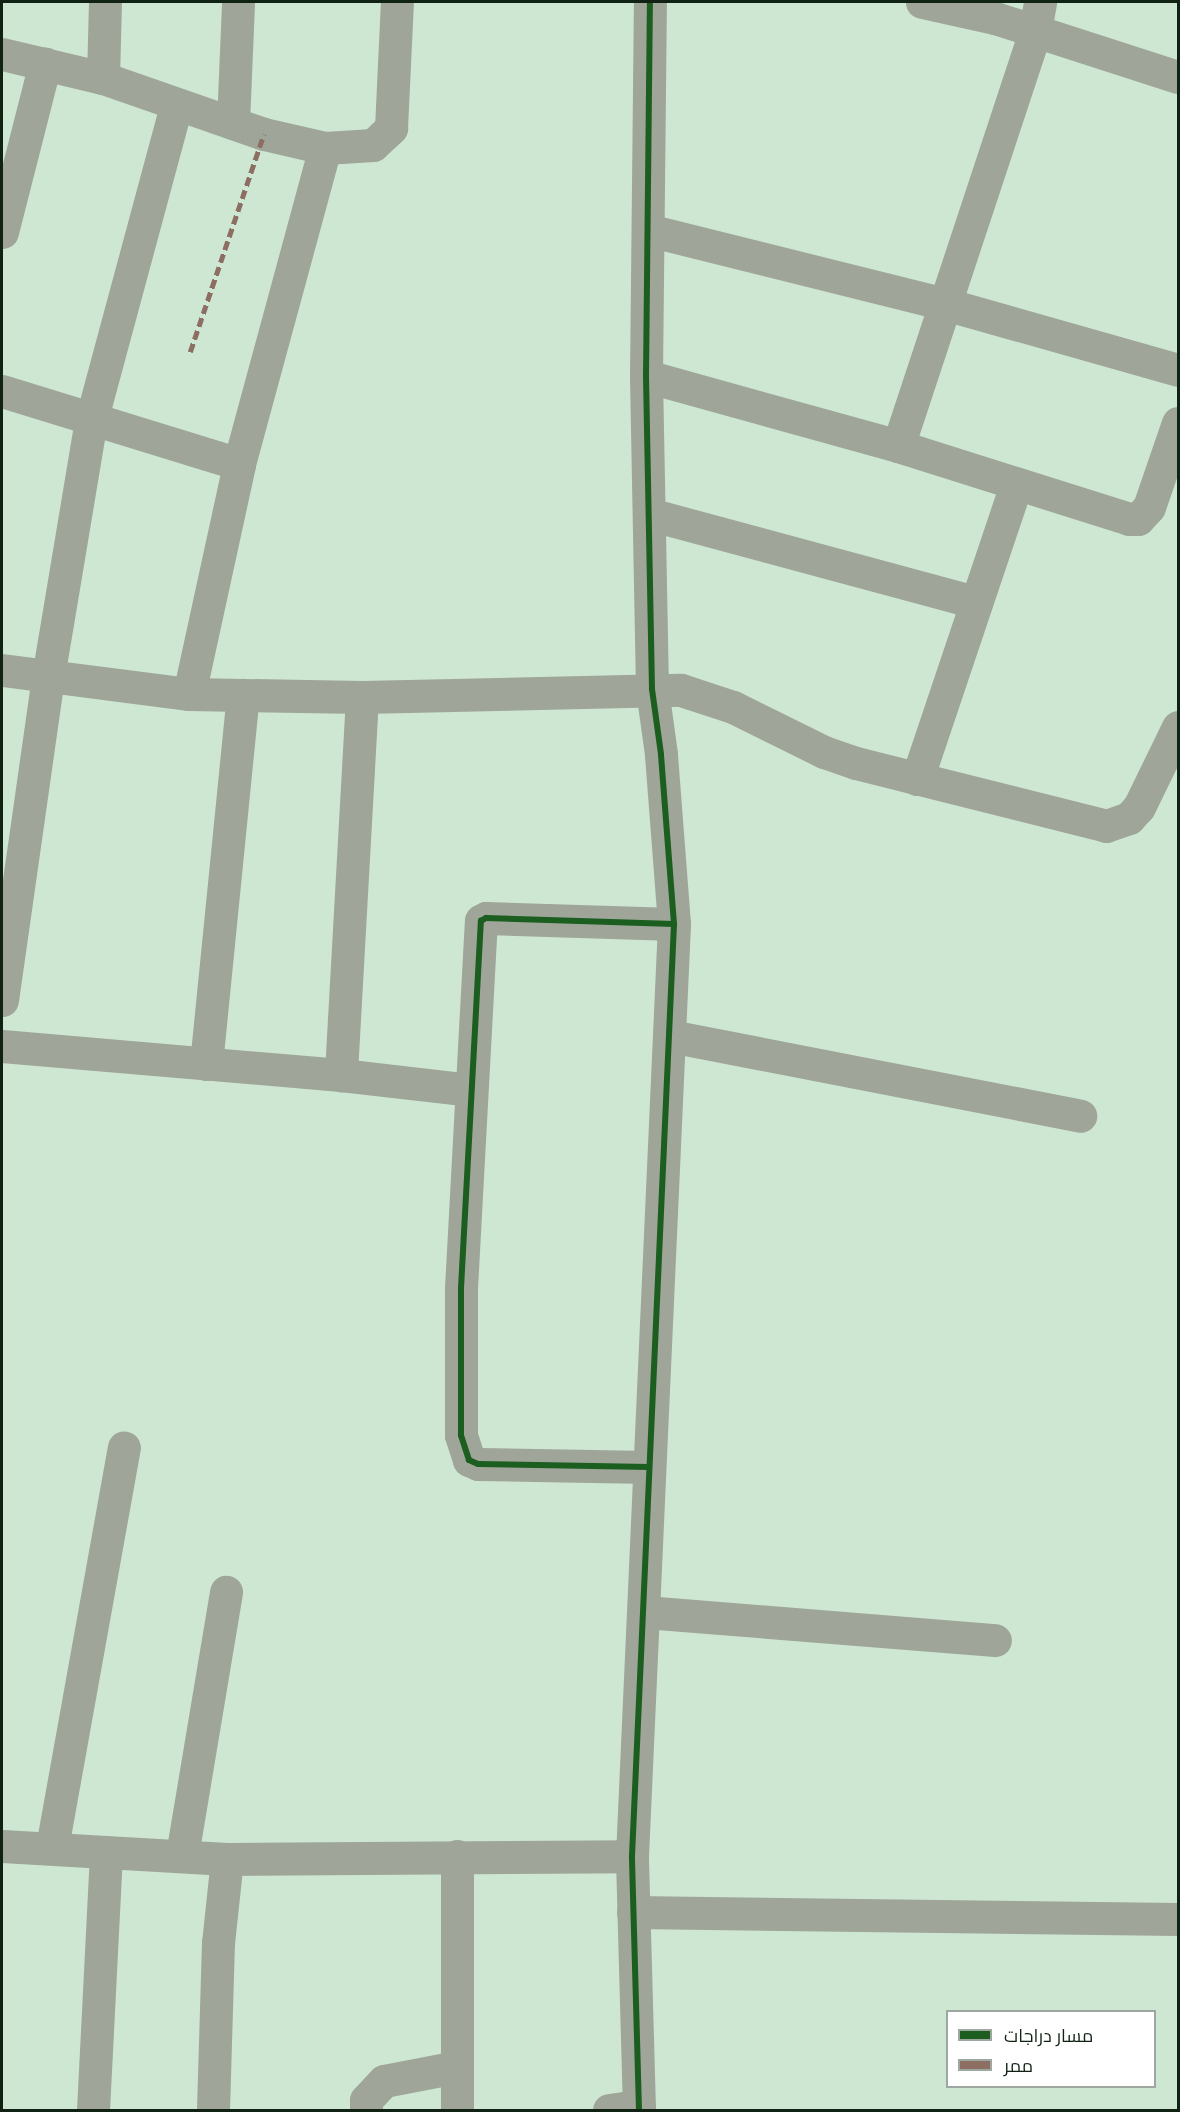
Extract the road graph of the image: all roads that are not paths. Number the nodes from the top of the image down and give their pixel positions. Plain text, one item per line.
1 (105, 2) edge
2 (238, 2) edge
3 (397, 2) edge
4 (650, 2) edge
5 (922, 2) edge
6 (1037, 16) edge
7 (2, 54) edge
8 (45, 63) junction
9 (1179, 77) edge
10 (103, 78) junction
11 (176, 106) junction
12 (233, 123) junction
13 (325, 148) junction
14 (2, 226) edge
15 (648, 230) junction
16 (945, 304) junction
17 (1179, 370) edge
18 (646, 376) junction
19 (2, 391) edge
20 (92, 421) junction
21 (1179, 423) edge
22 (898, 446) junction
23 (239, 464) junction
24 (1016, 484) junction
25 (649, 514) junction
26 (976, 602) junction
27 (2, 670) edge
28 (48, 677) junction
29 (652, 689) junction
30 (189, 694) junction
31 (243, 695) junction
32 (362, 697) junction
33 (1179, 727) edge
34 (917, 779) junction
35 (674, 924) junction
36 (2, 1000) edge
37 (670, 1036) junction
38 (2, 1046) edge
39 (206, 1064) junction
40 (341, 1075) junction
41 (470, 1090) junction
42 (1080, 1116) dead end
43 (124, 1447) dead end
44 (649, 1467) junction
45 (226, 1592) dead end
46 (645, 1612) junction
47 (995, 1640) dead end
48 (2, 1846) edge
49 (52, 1846) junction
50 (106, 1852) junction
51 (182, 1856) junction
52 (458, 1856) junction
53 (632, 1856) junction
54 (226, 1859) junction
55 (633, 1912) junction
56 (1179, 1919) edge
57 (457, 2067) junction
58 (629, 2109) edge
59 (93, 2110) edge
60 (213, 2110) edge
61 (366, 2110) edge
62 (457, 2110) edge

1 - 10 street
2 - 12 street
3 - 13 street
4 - 15 street
5 - 6 street
6 - 9 street
6 - 16 street
7 - 8 street
8 - 10 street
8 - 14 street
10 - 11 street
11 - 12 street
11 - 20 street
12 - 13 street
13 - 23 street
15 - 16 street
15 - 18 street
16 - 17 street
16 - 22 street
18 - 22 street
18 - 25 street
19 - 20 street
20 - 23 street
20 - 28 street
21 - 24 street
22 - 24 street
23 - 30 street
24 - 26 street
25 - 26 street
25 - 29 street
26 - 34 street
27 - 28 street
28 - 30 street
28 - 36 street
29 - 32 street
29 - 34 street
29 - 35 street
30 - 31 street
31 - 32 street
31 - 39 street
32 - 40 street
33 - 34 street
35 - 37 street
35 - 41 street
37 - 42 street
37 - 44 street
38 - 39 street
39 - 40 street
40 - 41 street
41 - 44 street
43 - 49 street
44 - 46 street
45 - 51 street
46 - 47 street
46 - 53 street
48 - 49 street
49 - 50 street
50 - 51 street
50 - 59 street
51 - 54 street
52 - 53 street
52 - 54 street
52 - 57 street
53 - 55 street
54 - 60 street
55 - 56 street
55 - 58 street
57 - 61 street
57 - 62 street

